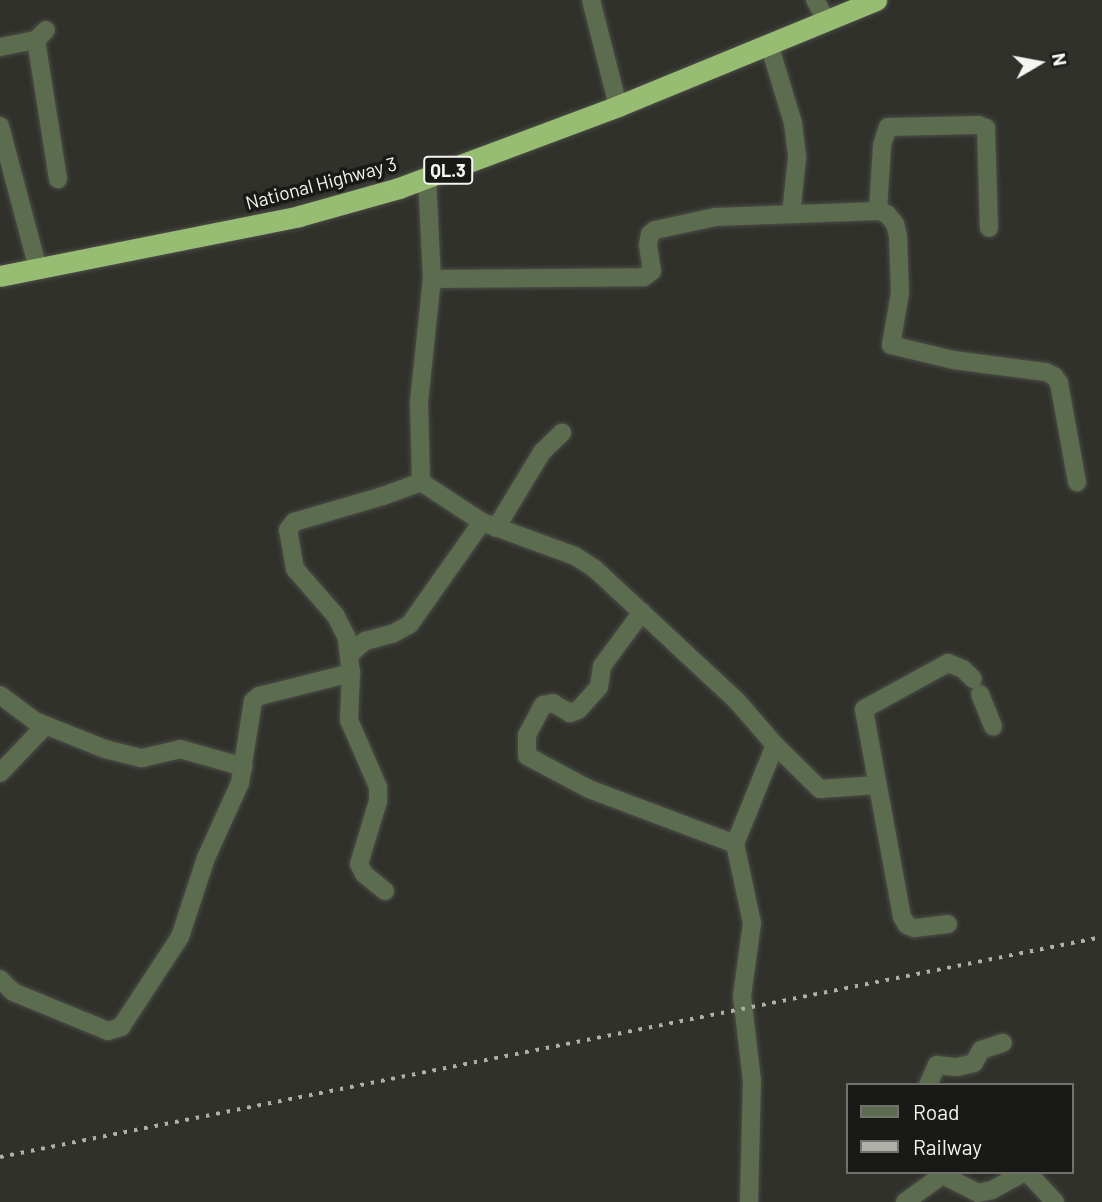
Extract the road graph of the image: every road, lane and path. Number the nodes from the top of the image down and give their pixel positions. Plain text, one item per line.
1 (591, 0) edge
2 (815, 0) edge
3 (876, 0) edge
4 (826, 20) junction
5 (769, 44) junction
6 (0, 47) edge
7 (618, 106) junction
8 (0, 126) edge
9 (427, 178) junction
10 (58, 179) dead end
11 (878, 211) junction
12 (791, 214) junction
13 (989, 228) dead end
14 (38, 269) junction
15 (0, 276) edge
16 (432, 279) junction
17 (562, 433) dead end
18 (421, 482) junction
19 (1077, 482) dead end
20 (489, 525) junction
21 (642, 612) junction
22 (350, 654) junction
23 (351, 673) junction
24 (0, 695) edge
25 (45, 726) junction
26 (993, 727) dead end
27 (775, 745) junction
28 (244, 767) junction
29 (0, 773) edge
30 (877, 785) junction
31 (735, 844) junction
32 (384, 891) dead end
33 (948, 924) dead end
34 (0, 979) edge
35 (1003, 1043) dead end
36 (929, 1083) edge
37 (939, 1174) edge
38 (1021, 1174) edge
39 (1027, 1174) edge
40 (745, 1201) edge
41 (905, 1202) edge
42 (1055, 1202) edge

1 - 7 street
2 - 4 street
3 - 4 highway, National Highway 3 / QL.3
4 - 5 highway, National Highway 3 / QL.3
5 - 7 highway, National Highway 3 / QL.3
5 - 12 street
6 - 10 street
7 - 9 highway, National Highway 3 / QL.3
8 - 14 street
9 - 14 highway, National Highway 3 / QL.3
9 - 16 street
11 - 12 street
11 - 13 street
11 - 19 street
12 - 16 street
14 - 15 highway, National Highway 3 / QL.3
16 - 18 street
17 - 20 street
18 - 20 street
18 - 22 street
20 - 21 street
20 - 22 street
21 - 27 street
21 - 31 street
22 - 23 street
23 - 28 street
23 - 32 street
24 - 25 street
25 - 28 street
25 - 29 street
26 - 30 street
27 - 30 street
27 - 31 street
28 - 34 street
30 - 33 street
31 - 40 street
35 - 36 street
37 - 38 street
37 - 41 street
39 - 42 street

